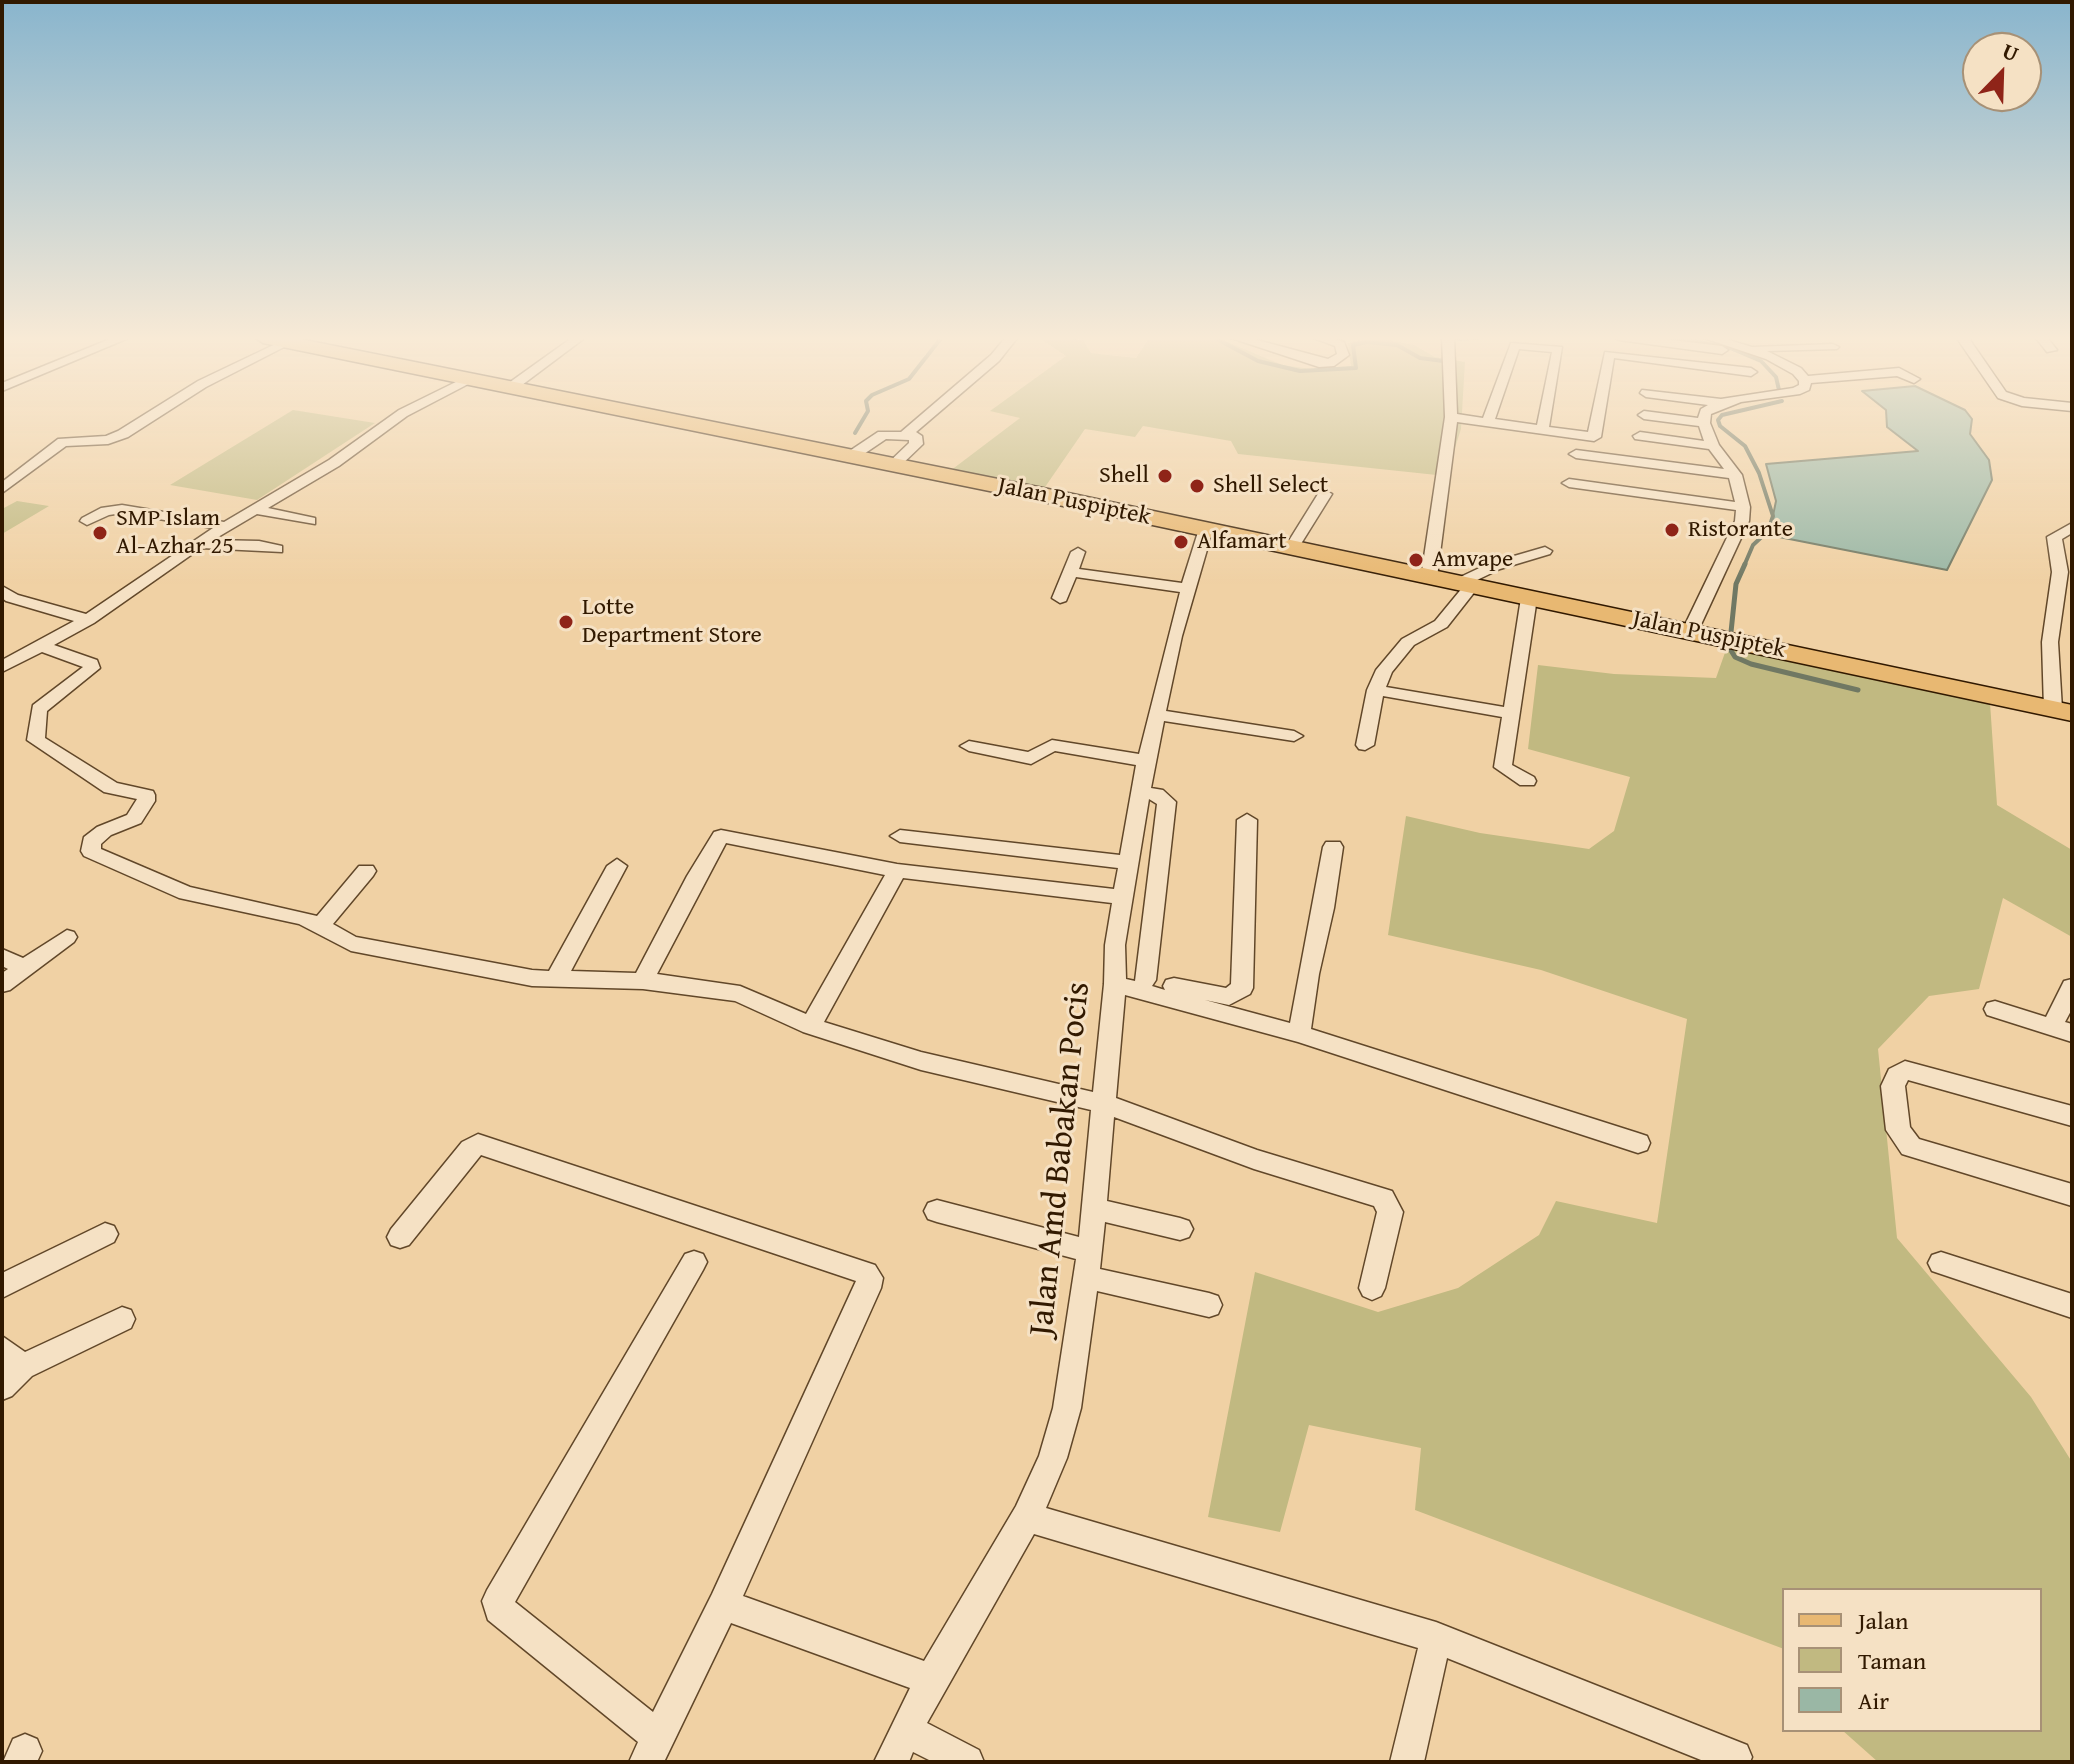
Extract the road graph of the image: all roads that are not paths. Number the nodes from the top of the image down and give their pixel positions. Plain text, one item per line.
1 (146, 419) edge
2 (394, 419) edge
3 (664, 419) edge
4 (923, 419) edge
5 (1451, 419) edge
6 (1480, 419) edge
7 (1544, 419) edge
8 (1599, 419) edge
9 (1676, 419) edge
10 (1704, 419) edge
11 (1488, 420) joint
12 (1704, 423) junction
13 (1542, 431) junction
14 (906, 434) junction
15 (1640, 436) dead end
16 (1713, 446) junction
17 (1576, 454) dead end
18 (850, 457) junction
19 (893, 465) junction
20 (1735, 475) junction
21 (1569, 483) dead end
22 (2, 489) edge
23 (1325, 494) dead end
24 (1743, 507) junction
25 (254, 509) junction
26 (87, 521) dead end
27 (310, 521) dead end
28 (225, 526) junction
29 (2072, 527) edge
30 (1206, 529) junction
31 (198, 543) junction
32 (1292, 547) junction
33 (277, 549) dead end
34 (1545, 551) dead end
35 (1078, 552) dead end
36 (1071, 572) junction
37 (1429, 577) junction
38 (1466, 584) junction
39 (1186, 588) junction
40 (2, 591) edge
41 (1060, 598) dead end
42 (1529, 598) junction
43 (88, 620) junction
44 (1690, 631) junction
45 (43, 647) junction
46 (2, 667) edge
47 (1376, 690) junction
48 (2063, 711) edge
49 (1512, 714) junction
50 (1156, 715) junction
51 (1294, 736) dead end
52 (1365, 745) dead end
53 (969, 746) dead end
54 (1146, 761) junction
55 (1527, 781) dead end
56 (1143, 793) junction
57 (1247, 820) dead end
58 (900, 836) dead end
59 (1333, 847) dead end
60 (1129, 863) junction
61 (617, 866) dead end
62 (366, 871) dead end
63 (897, 871) junction
64 (1123, 897) junction
65 (321, 925) junction
66 (67, 937) dead end
67 (2, 957) edge
68 (24, 968) junction
69 (1115, 979) junction
70 (555, 980) junction
71 (1145, 980) junction
72 (643, 981) junction
73 (2, 984) edge
74 (2072, 987) edge
75 (1995, 1009) dead end
76 (811, 1026) junction
77 (2062, 1030) edge
78 (1299, 1034) junction
79 (1102, 1103) junction
80 (2072, 1116) edge
81 (1638, 1143) dead end
82 (2072, 1195) edge
83 (1094, 1209) junction
84 (937, 1211) dead end
85 (1180, 1229) dead end
86 (105, 1234) dead end
87 (400, 1237) dead end
88 (694, 1262) dead end
89 (1941, 1263) dead end
90 (1088, 1264) junction
91 (2, 1286) edge
92 (1372, 1288) dead end
93 (1209, 1305) dead end
94 (2072, 1306) edge
95 (122, 1319) dead end
96 (12, 1358) edge
97 (2, 1387) edge
98 (1027, 1517) junction
99 (723, 1605) junction
100 (1436, 1638) junction
101 (931, 1680) junction
102 (906, 1730) junction
103 (653, 1750) edge
104 (1735, 1757) dead end
105 (891, 1762) edge
106 (967, 1762) edge
107 (1407, 1762) edge

1 - 22 street
2 - 25 street
3 - 18 main road, Jalan Puspiptek
4 - 14 street
5 - 37 street
6 - 11 street
7 - 13 street
8 - 13 street
9 - 12 street
10 - 12 street
11 - 13 street
12 - 16 street
14 - 18 street
14 - 19 street
15 - 16 street
16 - 20 street
17 - 20 street
18 - 19 main road, Jalan Puspiptek
19 - 30 main road, Jalan Puspiptek
20 - 24 street
21 - 24 street
23 - 32 street
24 - 44 street
25 - 27 street
25 - 28 street
26 - 28 street
28 - 31 street
29 - 48 street
30 - 32 main road, Jalan Puspiptek
30 - 39 street, Jalan Amd Babakan Pocis
31 - 33 street
31 - 43 street
32 - 37 main road, Jalan Puspiptek
34 - 38 street
35 - 36 street
36 - 39 street
36 - 41 street
37 - 38 main road, Jalan Puspiptek
38 - 42 main road, Jalan Puspiptek
38 - 47 street
39 - 50 street, Jalan Amd Babakan Pocis
40 - 43 street
42 - 44 main road, Jalan Puspiptek
42 - 49 street
43 - 45 street
44 - 48 main road, Jalan Puspiptek
45 - 46 street
45 - 65 street
47 - 49 street
47 - 52 street
49 - 55 street
50 - 51 street
50 - 54 street, Jalan Amd Babakan Pocis
53 - 54 street
54 - 56 street, Jalan Amd Babakan Pocis
56 - 60 street, Jalan Amd Babakan Pocis
56 - 71 street
57 - 71 street
58 - 60 street
59 - 78 street
60 - 64 street, Jalan Amd Babakan Pocis
61 - 70 street
62 - 65 street
63 - 64 street
63 - 72 street
63 - 76 street
64 - 69 street, Jalan Amd Babakan Pocis
65 - 70 street
66 - 68 street
67 - 68 street
68 - 73 street
69 - 71 street
69 - 78 street
69 - 79 street, Jalan Amd Babakan Pocis
70 - 72 street
72 - 76 street
74 - 77 street
75 - 77 street
76 - 79 street
78 - 81 street
79 - 83 street, Jalan Amd Babakan Pocis
79 - 92 street
80 - 82 street
83 - 85 street
83 - 90 street, Jalan Amd Babakan Pocis
84 - 90 street
86 - 91 street
87 - 99 street
88 - 103 street
89 - 94 street
90 - 93 street
90 - 98 street, Jalan Amd Babakan Pocis
95 - 96 street
96 - 97 street
98 - 100 street
98 - 101 street, Jalan Amd Babakan Pocis
99 - 101 street
99 - 103 street
100 - 104 street
100 - 107 street
101 - 102 street, Jalan Amd Babakan Pocis
102 - 105 street, Jalan Amd Babakan Pocis
102 - 106 street

